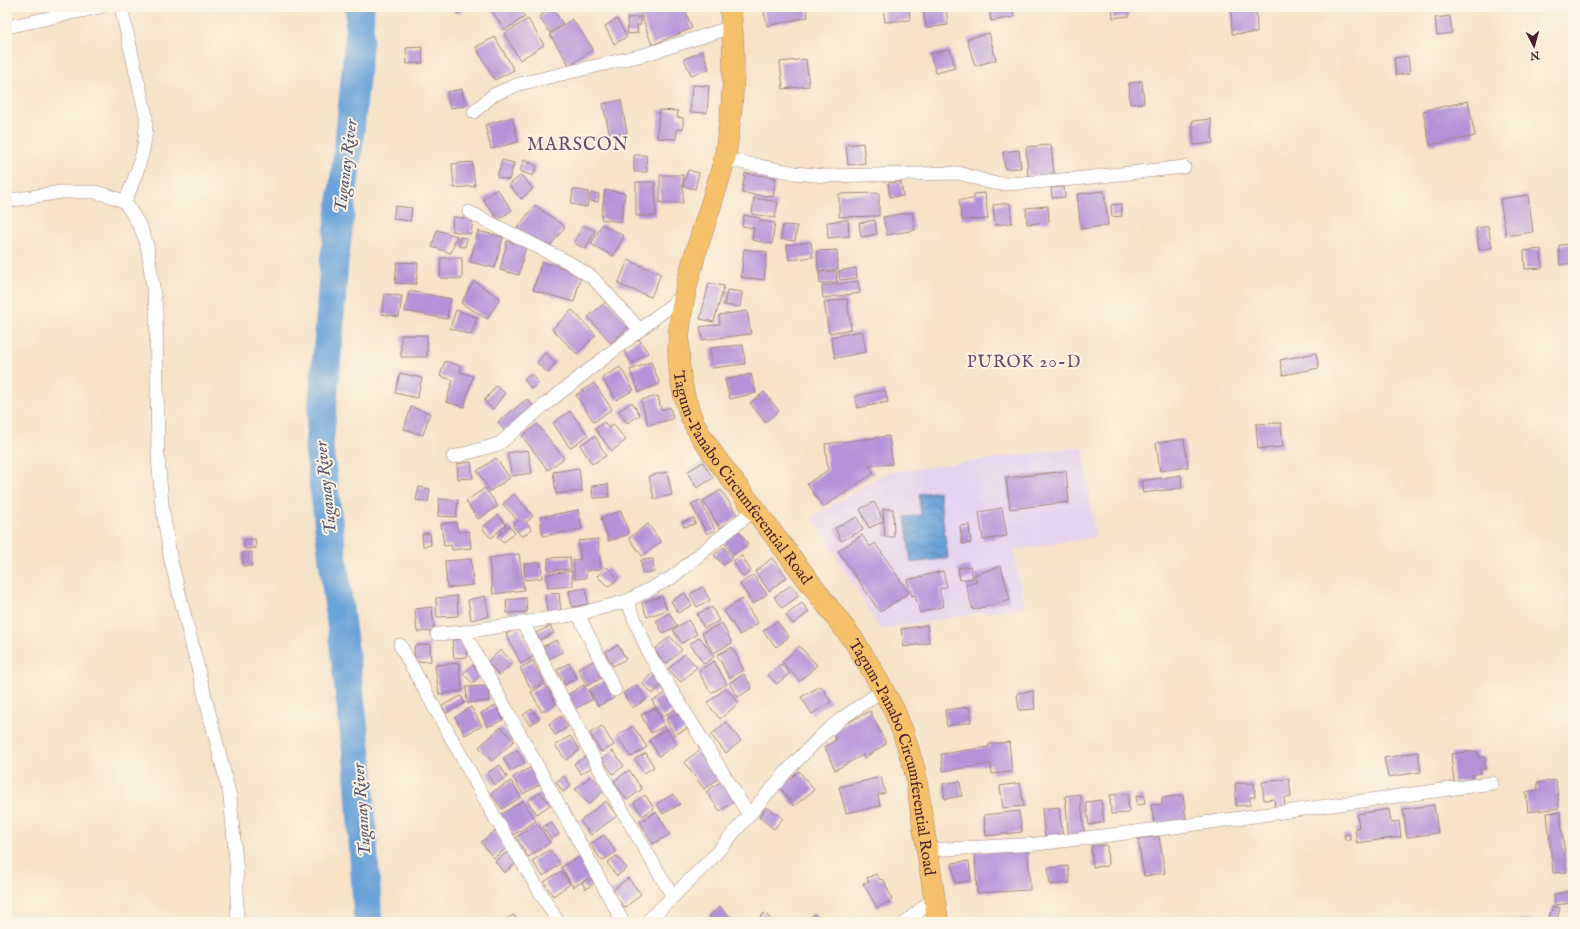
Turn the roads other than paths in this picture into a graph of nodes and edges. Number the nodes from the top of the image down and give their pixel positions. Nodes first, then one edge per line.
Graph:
1 (100, 7) edge
2 (121, 7) edge
3 (731, 17) edge
4 (7, 27) edge
5 (474, 112) dead end
6 (724, 159) junction
7 (1184, 167) dead end
8 (7, 201) edge
9 (124, 202) junction
10 (469, 212) dead end
11 (684, 295) junction
12 (640, 330) junction
13 (453, 457) dead end
14 (755, 509) junction
15 (627, 601) junction
16 (578, 614) junction
17 (523, 623) junction
18 (464, 632) junction
19 (437, 634) dead end
20 (400, 644) dead end
21 (615, 690) dead end
22 (883, 690) junction
23 (1492, 783) dead end
24 (749, 815) junction
25 (927, 850) junction
26 (673, 897) junction
27 (934, 898) junction
28 (237, 922) edge
29 (558, 922) edge
30 (623, 922) edge
31 (647, 922) edge
32 (906, 922) edge
33 (938, 922) edge

1 - 4 street
2 - 9 street
3 - 5 street
3 - 6 main road, Tagum-Panabo Circumferential Road
6 - 7 street
6 - 11 main road, Tagum-Panabo Circumferential Road
8 - 9 street
9 - 28 street
10 - 12 street
11 - 12 street
11 - 14 main road, Tagum-Panabo Circumferential Road
12 - 13 street
14 - 15 street
14 - 22 main road, Tagum-Panabo Circumferential Road
15 - 16 street
15 - 24 street
16 - 17 street
16 - 21 street
17 - 18 street
17 - 26 street
18 - 19 street
18 - 30 street
20 - 29 street
22 - 24 street
22 - 25 main road, Tagum-Panabo Circumferential Road
23 - 25 street
24 - 26 street
25 - 27 main road, Tagum-Panabo Circumferential Road
26 - 31 street
27 - 32 street
27 - 33 main road, Tagum-Panabo Circumferential Road

